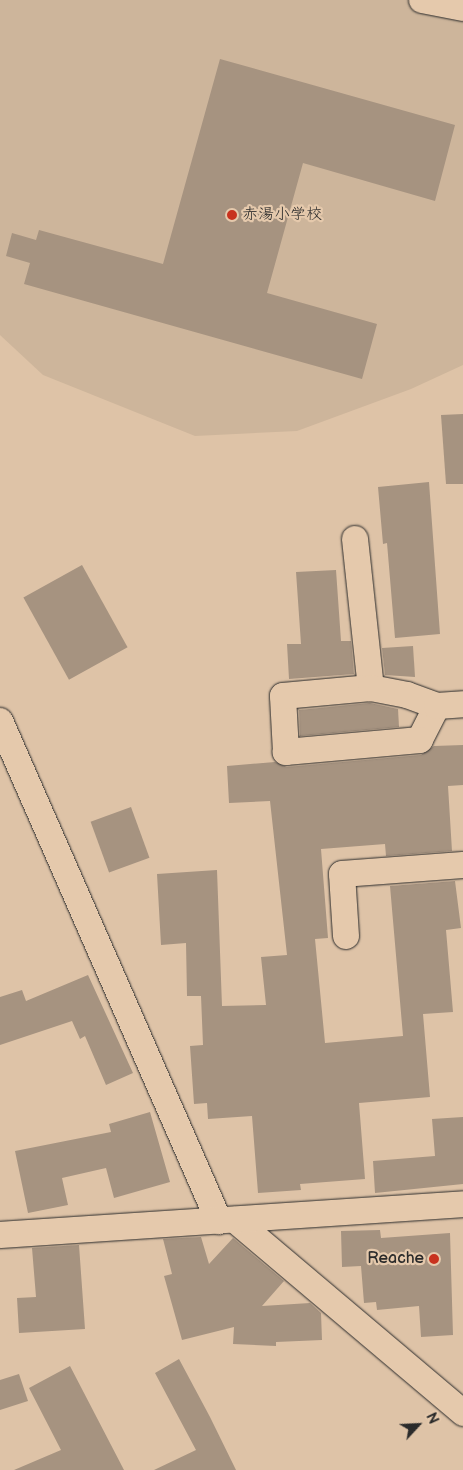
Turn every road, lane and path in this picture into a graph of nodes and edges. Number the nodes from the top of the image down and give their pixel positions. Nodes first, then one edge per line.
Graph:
1 (422, 0) edge
2 (463, 8) edge
3 (355, 539) dead end
4 (371, 688) junction
5 (463, 704) edge
6 (437, 706) junction
7 (0, 722) edge
8 (463, 865) edge
9 (346, 936) dead end
10 (463, 1204) edge
11 (227, 1220) junction
12 (0, 1235) edge
13 (463, 1413) edge

1 - 2 street
3 - 4 street
4 - 6 street
4 - 6 street
5 - 6 street
7 - 11 street
8 - 9 street
10 - 11 street
11 - 12 street
11 - 13 street

